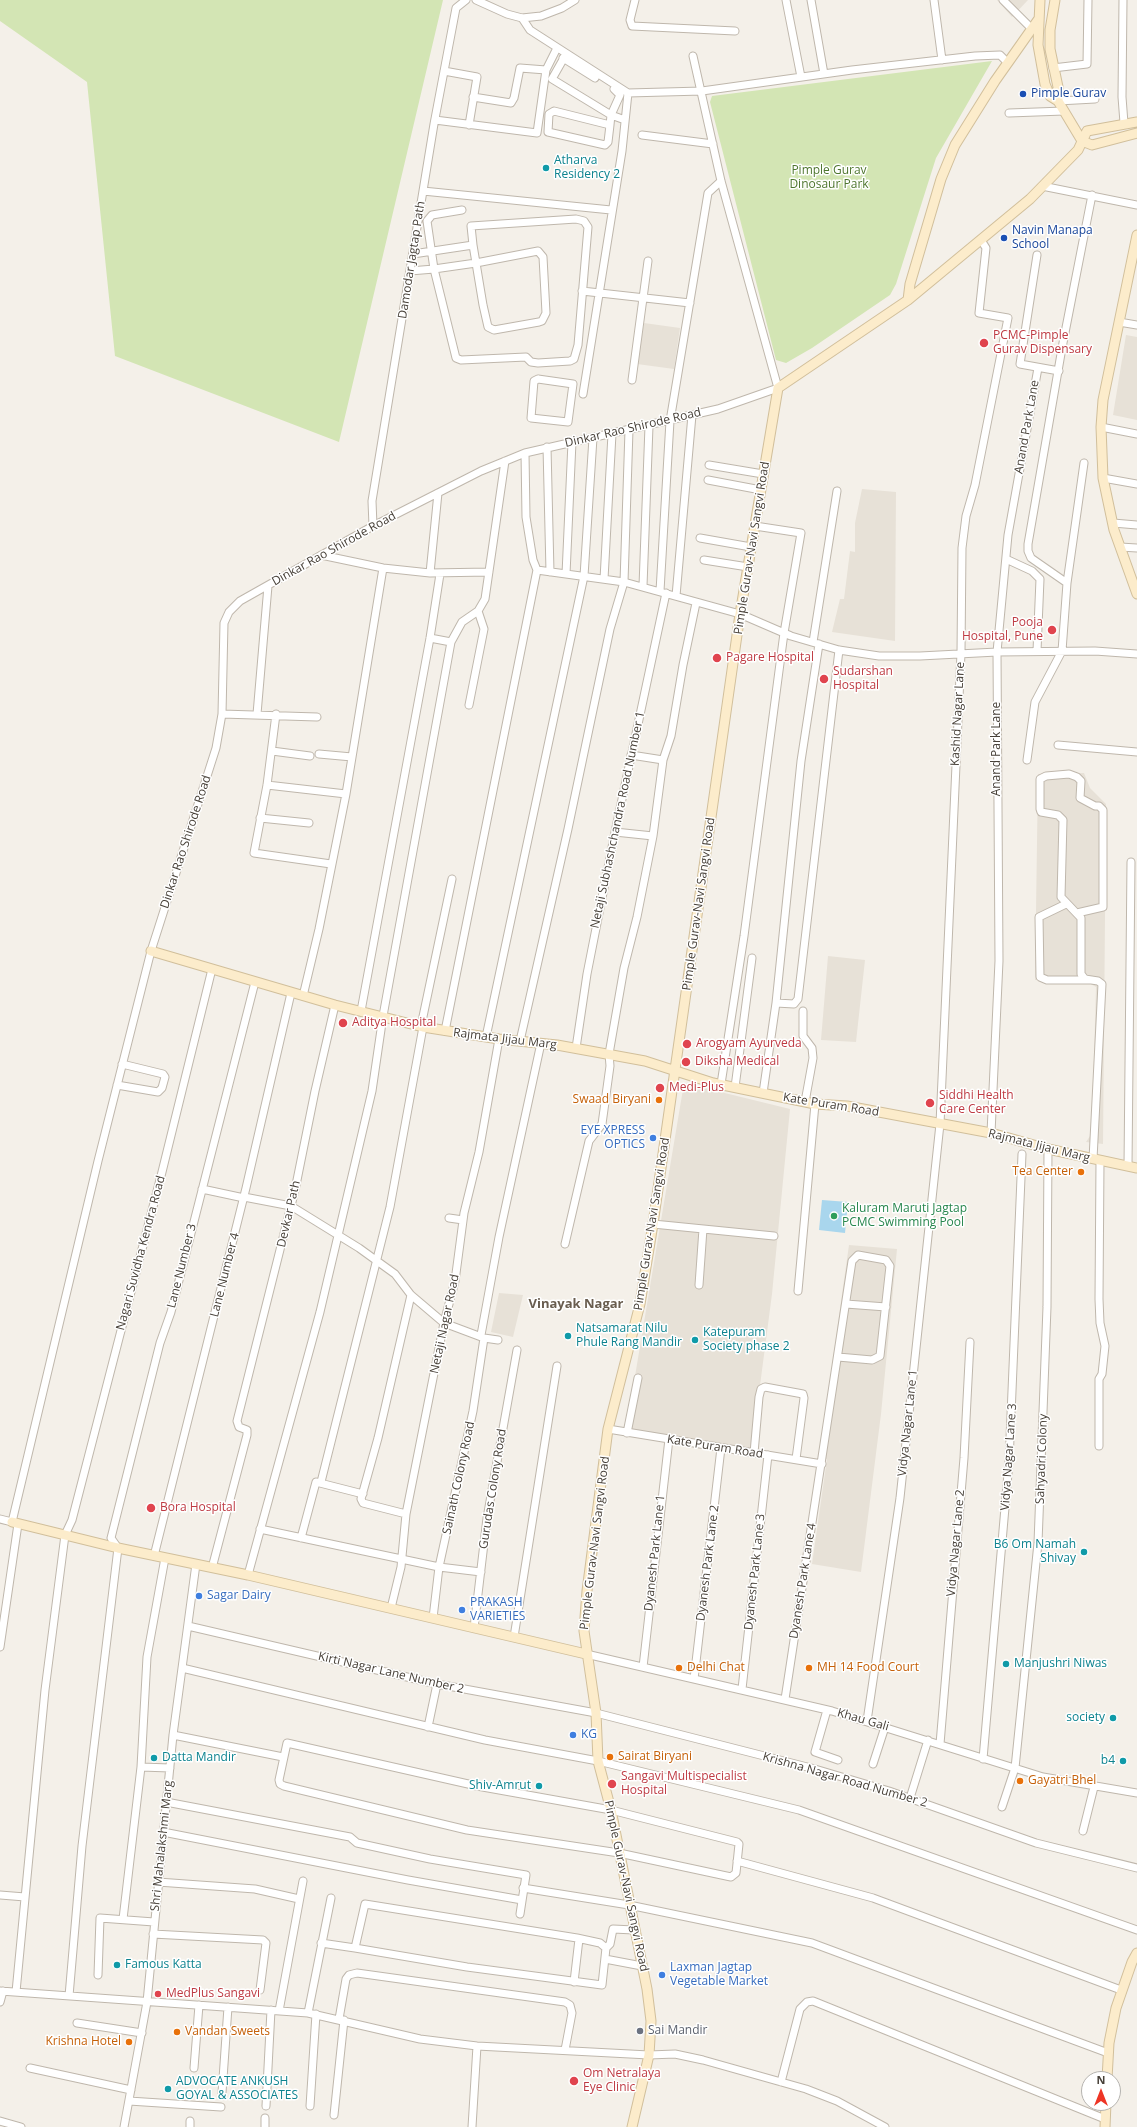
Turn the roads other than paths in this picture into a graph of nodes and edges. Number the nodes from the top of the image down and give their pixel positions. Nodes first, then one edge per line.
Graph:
1 (466, 0) edge
2 (476, 0) edge
3 (575, 0) edge
4 (635, 0) edge
5 (786, 0) edge
6 (811, 0) edge
7 (934, 0) edge
8 (1003, 0) edge
9 (1040, 0) edge
10 (1055, 0) edge
11 (1088, 0) edge
12 (1123, 0) edge
13 (522, 18) junction
14 (1038, 20) junction
15 (1032, 29) junction
16 (735, 31) dead end
17 (557, 48) junction
18 (565, 56) junction
19 (693, 56) dead end
20 (942, 60) junction
21 (1007, 62) junction
22 (1053, 68) junction
23 (546, 70) junction
24 (444, 71) junction
25 (824, 74) junction
26 (800, 77) junction
27 (702, 91) junction
28 (628, 93) junction
29 (473, 97) junction
30 (1095, 99) dead end
31 (1058, 101) junction
32 (1064, 111) junction
33 (1009, 113) dead end
34 (611, 114) junction
35 (435, 120) junction
36 (625, 120) junction
37 (1137, 122) edge
38 (1124, 123) junction
39 (468, 124) junction
40 (610, 124) junction
41 (1137, 133) edge
42 (642, 135) dead end
43 (1082, 141) junction
44 (713, 144) junction
45 (721, 181) junction
46 (1042, 186) junction
47 (423, 191) junction
48 (1092, 195) junction
49 (1137, 205) edge
50 (462, 210) dead end
51 (611, 210) junction
52 (1137, 235) edge
53 (981, 240) junction
54 (473, 245) junction
55 (431, 251) junction
56 (413, 254) junction
57 (1037, 255) dead end
58 (648, 261) dead end
59 (1134, 261) edge
60 (476, 263) junction
61 (434, 269) junction
62 (410, 271) junction
63 (582, 291) junction
64 (600, 293) junction
65 (643, 298) junction
66 (908, 300) junction
67 (690, 303) junction
68 (1119, 322) junction
69 (1137, 325) edge
70 (1038, 368) junction
71 (1059, 371) junction
72 (632, 380) dead end
73 (573, 384) junction
74 (585, 384) junction
75 (778, 388) junction
76 (583, 394) dead end
77 (692, 415) junction
78 (670, 421) junction
79 (649, 426) junction
80 (1101, 427) junction
81 (629, 430) junction
82 (612, 434) junction
83 (1137, 434) edge
84 (593, 438) junction
85 (572, 442) junction
86 (547, 447) junction
87 (525, 453) junction
88 (505, 461) junction
89 (1084, 462) dead end
90 (709, 465) dead end
91 (764, 474) junction
92 (1103, 478) junction
93 (708, 480) dead end
94 (1137, 484) edge
95 (761, 490) junction
96 (836, 491) dead end
97 (438, 493) junction
98 (1112, 523) junction
99 (1137, 525) edge
100 (373, 526) junction
101 (755, 526) junction
102 (700, 538) dead end
103 (751, 547) junction
104 (1120, 547) junction
105 (1137, 548) edge
106 (321, 555) junction
107 (1006, 559) junction
108 (704, 560) dead end
109 (748, 567) junction
110 (383, 568) junction
111 (537, 570) junction
112 (489, 572) junction
113 (550, 572) junction
114 (430, 573) junction
115 (440, 574) junction
116 (566, 574) junction
117 (584, 576) junction
118 (604, 579) junction
119 (624, 582) junction
120 (1067, 584) junction
121 (268, 586) junction
122 (643, 586) junction
123 (1136, 591) edge
124 (663, 592) junction
125 (676, 596) junction
126 (696, 603) junction
127 (478, 611) junction
128 (740, 614) junction
129 (784, 633) junction
130 (430, 638) junction
131 (451, 642) junction
132 (816, 643) junction
133 (839, 650) junction
134 (1062, 651) junction
135 (997, 652) junction
136 (1037, 652) junction
137 (962, 653) junction
138 (1137, 654) edge
139 (469, 705) dead end
140 (222, 714) junction
141 (257, 714) junction
142 (276, 714) junction
143 (318, 716) dead end
144 (1058, 745) dead end
145 (272, 752) junction
146 (1137, 752) edge
147 (319, 754) dead end
148 (631, 755) junction
149 (310, 756) dead end
150 (352, 757) junction
151 (663, 760) junction
152 (1027, 760) dead end
153 (267, 785) junction
154 (346, 794) junction
155 (260, 818) junction
156 (309, 824) dead end
157 (615, 832) junction
158 (653, 836) junction
159 (1131, 862) dead end
160 (331, 864) junction
161 (452, 879) dead end
162 (1066, 904) junction
163 (1078, 913) junction
164 (151, 951) junction
165 (752, 958) dead end
166 (212, 969) junction
167 (1133, 978) edge
168 (1088, 980) junction
169 (255, 982) junction
170 (291, 992) junction
171 (303, 996) junction
172 (776, 1004) junction
173 (335, 1005) junction
174 (361, 1011) junction
175 (803, 1011) dead end
176 (383, 1016) junction
177 (422, 1026) junction
178 (445, 1031) junction
179 (486, 1037) junction
180 (499, 1039) junction
181 (520, 1041) junction
182 (541, 1043) junction
183 (576, 1048) junction
184 (609, 1054) junction
185 (122, 1064) junction
186 (676, 1072) junction
187 (721, 1084) junction
188 (117, 1086) junction
189 (735, 1087) junction
190 (763, 1093) junction
191 (805, 1102) junction
192 (815, 1104) junction
193 (940, 1124) junction
194 (991, 1133) junction
195 (1048, 1149) junction
196 (1022, 1154) dead end
197 (1096, 1160) junction
198 (1132, 1167) edge
199 (202, 1189) junction
200 (244, 1197) junction
201 (291, 1206) junction
202 (450, 1218) dead end
203 (463, 1220) junction
204 (653, 1224) junction
205 (702, 1229) junction
206 (339, 1236) junction
207 (774, 1236) dead end
208 (565, 1244) dead end
209 (377, 1261) junction
210 (698, 1285) dead end
211 (798, 1291) dead end
212 (411, 1295) junction
213 (846, 1304) junction
214 (886, 1307) junction
215 (444, 1323) junction
216 (482, 1336) junction
217 (498, 1340) dead end
218 (970, 1342) dead end
219 (517, 1350) dead end
220 (838, 1357) junction
221 (557, 1366) dead end
222 (638, 1378) dead end
223 (608, 1430) junction
224 (627, 1432) junction
225 (669, 1439) junction
226 (1098, 1446) dead end
227 (721, 1448) junction
228 (754, 1453) junction
229 (768, 1455) junction
230 (796, 1459) junction
231 (822, 1464) junction
232 (321, 1482) junction
233 (363, 1494) junction
234 (406, 1514) junction
235 (0, 1519) edge
236 (15, 1523) junction
237 (260, 1529) junction
238 (65, 1535) junction
239 (301, 1538) junction
240 (118, 1548) junction
241 (154, 1556) junction
242 (165, 1558) junction
243 (402, 1558) junction
244 (196, 1564) junction
245 (438, 1567) junction
246 (212, 1568) junction
247 (481, 1572) junction
248 (248, 1575) junction
249 (391, 1608) junction
250 (433, 1618) junction
251 (188, 1626) junction
252 (474, 1628) junction
253 (514, 1637) junction
254 (0, 1648) edge
255 (586, 1654) junction
256 (182, 1668) junction
257 (643, 1668) junction
258 (694, 1679) junction
259 (437, 1684) junction
260 (742, 1689) junction
261 (785, 1699) junction
262 (827, 1710) junction
263 (596, 1713) junction
264 (867, 1721) junction
265 (428, 1727) junction
266 (885, 1727) junction
267 (173, 1735) junction
268 (928, 1740) junction
269 (940, 1744) junction
270 (284, 1757) junction
271 (982, 1759) junction
272 (838, 1760) dead end
273 (598, 1761) junction
274 (873, 1764) dead end
275 (141, 1767) junction
276 (170, 1768) junction
277 (1015, 1768) junction
278 (1094, 1787) junction
279 (1137, 1793) edge
280 (910, 1798) junction
281 (166, 1802) junction
282 (1002, 1807) dead end
283 (611, 1810) junction
284 (1083, 1831) dead end
285 (163, 1832) junction
286 (619, 1854) junction
287 (737, 1861) junction
288 (1137, 1868) edge
289 (303, 1881) dead end
290 (158, 1882) junction
291 (523, 1888) junction
292 (0, 1895) edge
293 (25, 1897) junction
294 (331, 1898) dead end
295 (299, 1899) junction
296 (522, 1900) junction
297 (629, 1905) junction
298 (520, 1914) dead end
299 (123, 1919) junction
300 (154, 1922) junction
301 (634, 1930) junction
302 (1137, 1930) edge
303 (153, 1934) junction
304 (579, 1938) junction
305 (321, 1943) junction
306 (354, 1948) junction
307 (606, 1948) junction
308 (1137, 1953) edge
309 (605, 1960) junction
310 (642, 1966) junction
311 (98, 1975) dead end
312 (574, 1982) junction
313 (260, 1990) dead end
314 (1121, 1990) junction
315 (1, 1991) edge
316 (16, 1992) junction
317 (69, 1996) junction
318 (0, 2002) edge
319 (147, 2002) junction
320 (199, 2005) junction
321 (228, 2007) junction
322 (271, 2010) junction
323 (279, 2011) junction
324 (308, 2013) junction
325 (316, 2014) junction
326 (341, 2019) junction
327 (77, 2023) dead end
328 (142, 2033) junction
329 (477, 2046) junction
330 (565, 2050) junction
331 (1108, 2053) junction
332 (649, 2055) junction
333 (30, 2068) dead end
334 (194, 2068) dead end
335 (1107, 2071) edge
336 (781, 2082) junction
337 (131, 2090) junction
338 (222, 2093) dead end
339 (129, 2101) junction
340 (266, 2106) dead end
341 (310, 2106) dead end
342 (221, 2107) dead end
343 (1106, 2111) edge
344 (334, 2115) dead end
345 (265, 2118) dead end
346 (0, 2121) edge
347 (1105, 2123) edge
348 (21, 2127) edge
349 (124, 2127) edge
350 (265, 2127) edge
351 (472, 2127) edge
352 (632, 2127) edge
353 (885, 2127) edge

1 - 24 street, Damodar Jagtap Path
2 - 13 street
3 - 13 street
4 - 16 street
5 - 26 street
6 - 25 street
7 - 20 street
8 - 15 street
9 - 14 street
10 - 22 street
11 - 22 street
12 - 38 street
13 - 17 street
14 - 15 street
14 - 31 street
15 - 21 street
17 - 18 street
17 - 23 street
18 - 28 street
18 - 34 street
18 - 34 street
19 - 27 street
20 - 21 street
20 - 25 street
21 - 66 street
22 - 31 street
23 - 29 street
23 - 39 street
24 - 29 street
24 - 35 street, Damodar Jagtap Path
25 - 26 street
26 - 27 street
27 - 28 street
27 - 44 street
28 - 36 street
29 - 39 street
30 - 31 street
31 - 32 street
32 - 33 street
32 - 43 street
34 - 36 street
34 - 40 street
35 - 39 street
35 - 47 street, Damodar Jagtap Path
36 - 51 street
37 - 38 street
38 - 43 street
40 - 40 street
41 - 43 street
42 - 44 street
43 - 46 street
44 - 45 street
45 - 67 street, Netaji Subhashchandra Road Number 1
45 - 75 street
46 - 48 street
46 - 53 street
47 - 51 street
47 - 56 street, Damodar Jagtap Path
48 - 49 street
48 - 71 street
50 - 55 street
51 - 64 street
52 - 59 street
53 - 66 street
53 - 137 street, Kashid Nagar Lane
54 - 55 street
54 - 60 street
54 - 63 street
55 - 56 street
55 - 61 street
56 - 62 street, Damodar Jagtap Path
57 - 70 street
58 - 65 street
59 - 68 street
60 - 60 street
60 - 61 street
61 - 62 street
61 - 63 street
62 - 100 street, Damodar Jagtap Path
63 - 64 street
64 - 65 street
64 - 74 street
65 - 67 street
65 - 72 street
66 - 75 street
67 - 78 street, Netaji Subhashchandra Road Number 1
68 - 69 street
68 - 80 street
70 - 71 street
70 - 107 street, Anand Park Lane
71 - 120 street
73 - 73 street
73 - 74 street
74 - 76 street
75 - 77 street, Dinkar Rao Shirode Road
75 - 91 street, Pimple Gurav-Navi Sangvi Road
77 - 78 street, Dinkar Rao Shirode Road
77 - 125 street
78 - 79 street, Dinkar Rao Shirode Road
78 - 124 street, Netaji Subhashchandra Road Number 1
79 - 81 street, Dinkar Rao Shirode Road
79 - 122 street
80 - 83 street
80 - 92 street
81 - 82 street, Dinkar Rao Shirode Road
81 - 119 street
82 - 84 street, Dinkar Rao Shirode Road
82 - 118 street
84 - 85 street, Dinkar Rao Shirode Road
84 - 117 street
85 - 86 street, Dinkar Rao Shirode Road
85 - 116 street
86 - 87 street, Dinkar Rao Shirode Road
86 - 113 street
87 - 88 street, Dinkar Rao Shirode Road
87 - 111 street
88 - 97 street, Dinkar Rao Shirode Road
88 - 112 street
89 - 120 street
90 - 91 street
91 - 95 street, Pimple Gurav-Navi Sangvi Road
92 - 94 street
92 - 98 street
93 - 95 street
95 - 101 street, Pimple Gurav-Navi Sangvi Road
96 - 132 street
97 - 100 street, Dinkar Rao Shirode Road
97 - 114 street
98 - 99 street
98 - 104 street
100 - 106 street, Dinkar Rao Shirode Road
101 - 103 street, Pimple Gurav-Navi Sangvi Road
101 - 129 street
102 - 103 street
103 - 109 street, Pimple Gurav-Navi Sangvi Road
104 - 105 street
104 - 123 street
106 - 110 street
106 - 121 street, Dinkar Rao Shirode Road
107 - 135 street, Anand Park Lane
107 - 136 street
108 - 109 street
109 - 128 street, Pimple Gurav-Navi Sangvi Road
110 - 114 street
110 - 150 street
111 - 113 street
111 - 178 street
112 - 115 street
112 - 127 street
113 - 116 street
114 - 115 street
115 - 130 street
116 - 117 street
117 - 118 street
117 - 179 street
118 - 119 street
119 - 122 street
119 - 181 street
120 - 134 street
121 - 140 street, Dinkar Rao Shirode Road
121 - 141 street
122 - 124 street
124 - 125 street
124 - 148 street, Netaji Subhashchandra Road Number 1
125 - 126 street
126 - 128 street
126 - 151 street
127 - 131 street
127 - 139 street
128 - 129 street
128 - 186 street, Pimple Gurav-Navi Sangvi Road
129 - 132 street
129 - 187 street
130 - 131 street
130 - 174 street
131 - 176 street
132 - 133 street
132 - 172 street
133 - 137 street
133 - 172 street
134 - 136 street
134 - 138 street
134 - 152 street
135 - 136 street
135 - 137 street
135 - 194 street, Anand Park Lane
137 - 193 street, Kashid Nagar Lane
140 - 141 street
140 - 164 street, Dinkar Rao Shirode Road
141 - 142 street
142 - 143 street
142 - 145 street
144 - 146 street
145 - 149 street
145 - 153 street
147 - 150 street
148 - 151 street
148 - 157 street, Netaji Subhashchandra Road Number 1
150 - 154 street
151 - 158 street
153 - 154 street
153 - 155 street
154 - 160 street
155 - 156 street
155 - 160 street
157 - 158 street
157 - 183 street, Netaji Subhashchandra Road Number 1
158 - 184 street
159 - 167 street
160 - 171 street
161 - 177 street
162 - 163 street
162 - 163 street
162 - 168 street
163 - 168 street
164 - 166 street, Rajmata Jijau Marg
164 - 185 street, Dinkar Rao Shirode Road
165 - 189 street
166 - 169 street, Rajmata Jijau Marg
166 - 238 street, Nagari Suvidha Kendra Road
167 - 198 street
168 - 197 street
169 - 170 street, Rajmata Jijau Marg
169 - 199 street, Lane Number 3
170 - 171 street, Rajmata Jijau Marg
170 - 200 street, Lane Number 4
171 - 173 street, Rajmata Jijau Marg
172 - 190 street
173 - 174 street, Rajmata Jijau Marg
173 - 201 street, Devkar Path
174 - 176 street, Rajmata Jijau Marg
175 - 191 street
176 - 177 street, Rajmata Jijau Marg
176 - 206 street
177 - 178 street, Rajmata Jijau Marg
177 - 209 street
178 - 179 street, Rajmata Jijau Marg
179 - 180 street, Rajmata Jijau Marg
180 - 181 street, Rajmata Jijau Marg
180 - 203 street, Netaji Nagar Road
181 - 182 street, Rajmata Jijau Marg
182 - 183 street, Rajmata Jijau Marg
182 - 216 street, Sainath Colony Road
183 - 184 street, Rajmata Jijau Marg
184 - 186 street, Rajmata Jijau Marg
184 - 208 street
185 - 188 street, Dinkar Rao Shirode Road
185 - 188 street
186 - 187 street, Kate Puram Road
186 - 204 street, Pimple Gurav-Navi Sangvi Road
187 - 189 street, Kate Puram Road
188 - 236 street, Dinkar Rao Shirode Road
189 - 190 street, Kate Puram Road
190 - 191 street, Kate Puram Road
191 - 192 street, Kate Puram Road
192 - 193 street, Kate Puram Road
192 - 211 street
193 - 194 street, Rajmata Jijau Marg
193 - 264 street, Vidya Nagar Lane 1
194 - 195 street, Rajmata Jijau Marg
195 - 197 street, Rajmata Jijau Marg
195 - 277 street, Sahyadri Colony
196 - 271 street, Vidya Nagar Lane 3
197 - 198 street, Rajmata Jijau Marg
197 - 226 street
199 - 200 street
199 - 240 street, Lane Number 3
200 - 201 street
200 - 241 street, Lane Number 4
201 - 206 street
201 - 246 street, Devkar Path
202 - 203 street
203 - 215 street, Netaji Nagar Road
204 - 205 street
204 - 223 street, Pimple Gurav-Navi Sangvi Road
205 - 207 street
205 - 210 street
206 - 209 street
206 - 237 street
209 - 212 street
209 - 232 street
212 - 215 street
212 - 233 street
213 - 214 street
213 - 214 street, Dyanesh Park Lane 4
213 - 220 street, Dyanesh Park Lane 4
214 - 220 street
215 - 216 street
215 - 234 street, Netaji Nagar Road
216 - 217 street
216 - 245 street, Sainath Colony Road
218 - 269 street, Vidya Nagar Lane 2
219 - 247 street, Gurudas Colony Road
220 - 231 street, Dyanesh Park Lane 4
221 - 253 street
222 - 224 street
223 - 224 street, Kate Puram Road
223 - 255 street, Pimple Gurav-Navi Sangvi Road
224 - 225 street, Kate Puram Road
225 - 227 street, Kate Puram Road
225 - 257 street, Dyanesh Park Lane 1
227 - 228 street, Kate Puram Road
227 - 258 street, Dyanesh Park Lane 2
228 - 229 street, Kate Puram Road
228 - 230 street
229 - 230 street, Kate Puram Road
229 - 260 street, Dyanesh Park Lane 3
230 - 231 street, Kate Puram Road
231 - 261 street, Dyanesh Park Lane 4
232 - 233 street
232 - 239 street
233 - 234 street
234 - 243 street, Netaji Nagar Road
235 - 236 street
236 - 238 street
236 - 254 street, Dinkar Rao Shirode Road
237 - 239 street
237 - 248 street
238 - 240 street
238 - 293 street, Nagari Suvidha Kendra Road
239 - 243 street
240 - 241 street
240 - 317 street
241 - 242 street
242 - 244 street
242 - 275 street
243 - 245 street
243 - 249 street, Netaji Nagar Road
244 - 246 street
244 - 251 street, Shri Mahalakshmi Marg
245 - 247 street
245 - 250 street, Sainath Colony Road
246 - 248 street
247 - 252 street, Gurudas Colony Road
248 - 249 street
249 - 250 street
250 - 252 street
251 - 256 street, Shri Mahalakshmi Marg
251 - 259 street, Kirti Nagar Lane Number 2
252 - 253 street
253 - 255 street
255 - 257 street, Khau Gali
255 - 263 street, Pimple Gurav-Navi Sangvi Road
256 - 265 street
256 - 267 street, Shri Mahalakshmi Marg
257 - 258 street, Khau Gali
258 - 260 street, Khau Gali
259 - 263 street, Kirti Nagar Lane Number 2
259 - 265 street
260 - 261 street, Khau Gali
261 - 262 street, Khau Gali
262 - 264 street, Khau Gali
262 - 272 street
263 - 273 street, Pimple Gurav-Navi Sangvi Road
263 - 280 street, Krishna Nagar Road Number 2
264 - 266 street, Khau Gali
265 - 273 street
266 - 268 street, Khau Gali
266 - 274 street
267 - 270 street
267 - 276 street, Shri Mahalakshmi Marg
268 - 269 street, Khau Gali
268 - 280 street
269 - 271 street, Khau Gali
270 - 283 street
270 - 286 street
271 - 277 street, Khau Gali
273 - 283 street, Pimple Gurav-Navi Sangvi Road
273 - 302 street
275 - 276 street
275 - 299 street
276 - 281 street, Shri Mahalakshmi Marg
277 - 278 street, Khau Gali
277 - 282 street, Sahyadri Colony
278 - 279 street, Khau Gali
278 - 284 street
280 - 288 street, Krishna Nagar Road Number 2
281 - 285 street, Shri Mahalakshmi Marg
281 - 291 street
283 - 286 street, Pimple Gurav-Navi Sangvi Road
283 - 287 street
285 - 290 street, Shri Mahalakshmi Marg
285 - 296 street
286 - 287 street
286 - 297 street, Pimple Gurav-Navi Sangvi Road
287 - 314 street
289 - 295 street
290 - 295 street
290 - 300 street, Shri Mahalakshmi Marg
291 - 296 street
291 - 297 street
292 - 293 street
293 - 316 street, Nagari Suvidha Kendra Road
294 - 305 street
295 - 323 street
296 - 298 street
297 - 301 street, Pimple Gurav-Navi Sangvi Road
297 - 331 street
299 - 300 street
299 - 311 street
300 - 303 street, Shri Mahalakshmi Marg
301 - 307 street
301 - 310 street, Pimple Gurav-Navi Sangvi Road
303 - 313 street
303 - 319 street, Shri Mahalakshmi Marg
304 - 306 street
304 - 307 street
304 - 312 street
305 - 306 street
305 - 324 street
306 - 312 street
307 - 309 street
308 - 314 street
309 - 310 street
309 - 312 street
310 - 332 street, Pimple Gurav-Navi Sangvi Road
314 - 331 street
315 - 316 street
315 - 318 street
316 - 317 street
317 - 319 street
319 - 320 street
319 - 328 street, Shri Mahalakshmi Marg
320 - 321 street
320 - 334 street
321 - 322 street
321 - 338 street
322 - 323 street
322 - 340 street
323 - 324 street
324 - 325 street
325 - 326 street
325 - 341 street
326 - 329 street
326 - 330 street
326 - 344 street
327 - 328 street
328 - 337 street, Shri Mahalakshmi Marg
329 - 330 street
329 - 351 street
330 - 332 street
331 - 335 street
332 - 336 street
332 - 352 street, Pimple Gurav-Navi Sangvi Road
333 - 337 street
336 - 347 street
336 - 353 street
337 - 339 street, Shri Mahalakshmi Marg
339 - 342 street
339 - 349 street, Shri Mahalakshmi Marg
343 - 347 street
345 - 350 street
346 - 348 street

